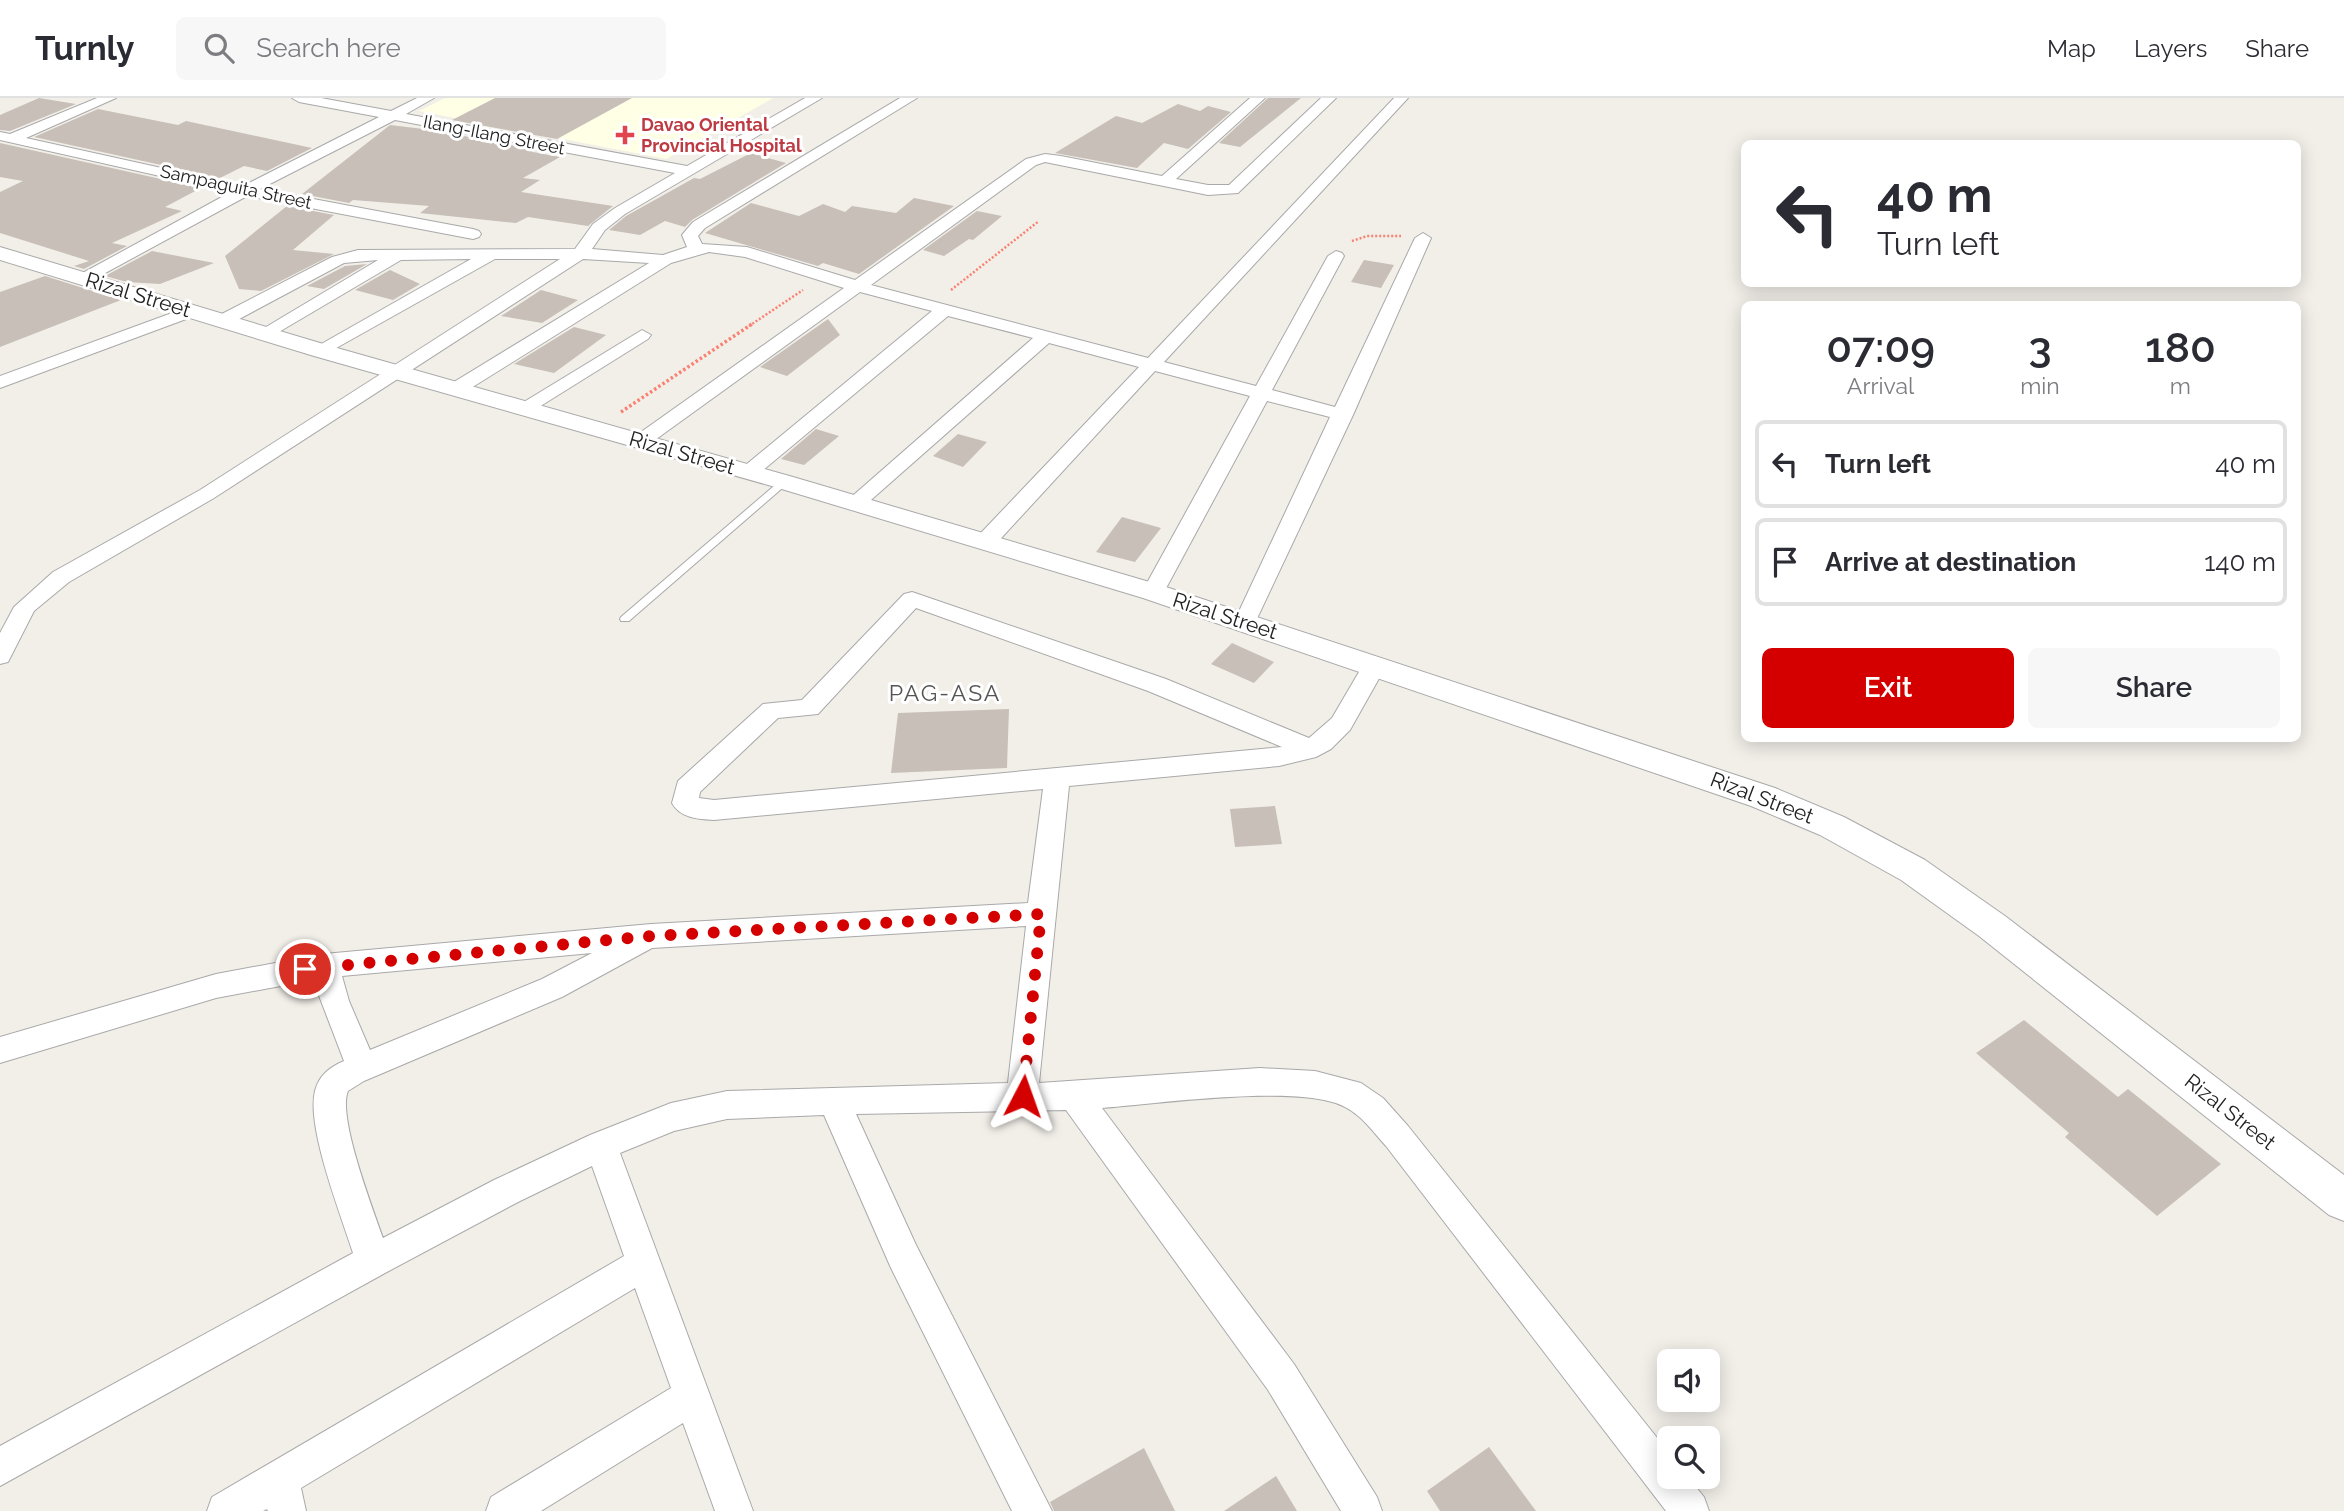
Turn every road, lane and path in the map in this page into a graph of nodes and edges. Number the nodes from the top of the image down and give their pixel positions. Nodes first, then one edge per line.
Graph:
1 (109, 98) edge
2 (299, 98) edge
3 (427, 98) edge
4 (815, 98) edge
5 (910, 98) edge
6 (1258, 98) edge
7 (1329, 98) edge
8 (1401, 98) edge
9 (391, 116) junction
10 (4, 139) edge
11 (690, 171) junction
12 (1165, 181) junction
13 (246, 191) junction
14 (1039, 221) dead end
15 (473, 234) dead end
16 (1423, 238) joint
17 (696, 249) junction
18 (0, 253) edge
19 (401, 253) junction
20 (495, 253) junction
21 (581, 253) junction
22 (1336, 256) joint
23 (665, 260) junction
24 (824, 276) junction
25 (85, 279) junction
26 (860, 287) junction
27 (938, 307) junction
28 (191, 311) junction
29 (222, 321) junction
30 (267, 334) junction
31 (642, 335) dead end
32 (1046, 336) junction
33 (322, 351) junction
34 (1149, 364) junction
35 (394, 372) junction
36 (0, 382) edge
37 (456, 389) junction
38 (1262, 394) junction
39 (524, 408) junction
40 (1343, 415) junction
41 (596, 429) junction
42 (641, 441) junction
43 (749, 472) junction
44 (785, 482) junction
45 (856, 503) junction
46 (985, 542) junction
47 (1153, 592) junction
48 (625, 619) dead end
49 (1245, 622) junction
50 (0, 656) edge
51 (1374, 666) junction
52 (1311, 749) junction
53 (1057, 776) junction
54 (1041, 914) junction
55 (651, 936) junction
56 (324, 966) junction
57 (0, 1050) edge
58 (362, 1067) junction
59 (1023, 1096) junction
60 (1074, 1096) junction
61 (834, 1100) junction
62 (601, 1146) junction
63 (2344, 1201) edge
64 (373, 1261) junction
65 (643, 1264) junction
66 (691, 1397) junction
67 (0, 1467) edge
68 (284, 1495) edge
69 (226, 1511) edge
70 (505, 1511) edge
71 (734, 1511) edge
72 (1033, 1511) edge
73 (1363, 1511) edge
74 (1690, 1511) edge

1 - 10 street
2 - 9 street, Ilang-Ilang Street
3 - 9 street
4 - 11 street
5 - 17 street
6 - 12 street
7 - 12 street
8 - 34 street
9 - 11 street, Ilang-Ilang Street
9 - 13 street
10 - 13 street, Sampaguita Street
11 - 21 street
12 - 26 street
13 - 15 street, Sampaguita Street
13 - 25 street
14 - 27 path
16 - 22 path
16 - 40 street
17 - 23 street
17 - 24 street
18 - 25 street, Rizal Street
19 - 20 street
19 - 29 street
19 - 30 street
20 - 21 street
20 - 33 street
21 - 23 street
21 - 35 street
22 - 38 street
23 - 37 street
24 - 26 street
24 - 41 path
25 - 28 street, Rizal Street
26 - 27 street
26 - 42 street
27 - 32 street
27 - 43 street
28 - 29 street, Rizal Street
28 - 36 street
29 - 30 street, Rizal Street
30 - 33 street, Rizal Street
31 - 39 street
32 - 34 street
32 - 45 street
33 - 35 street, Rizal Street
34 - 38 street
34 - 46 street
35 - 37 street, Rizal Street
35 - 50 street
37 - 39 street, Rizal Street
38 - 40 street
38 - 47 street
39 - 41 street, Rizal Street
40 - 49 street
41 - 42 street, Rizal Street
42 - 43 street, Rizal Street
43 - 44 street, Rizal Street
44 - 45 street, Rizal Street
44 - 48 lane
45 - 46 street, Rizal Street
46 - 47 street, Rizal Street
47 - 49 street, Rizal Street
49 - 51 street, Rizal Street
51 - 52 street
51 - 63 street, Rizal Street
52 - 53 street
52 - 53 street
53 - 54 street
54 - 55 street
54 - 59 street
55 - 56 street
55 - 58 street
56 - 57 street
56 - 58 street
58 - 64 street
59 - 60 street
59 - 61 street
60 - 73 street
60 - 74 street
61 - 62 street
61 - 72 street
62 - 64 street
62 - 65 street
64 - 67 street
65 - 66 street
65 - 68 street
66 - 70 street
66 - 71 street
68 - 69 street

